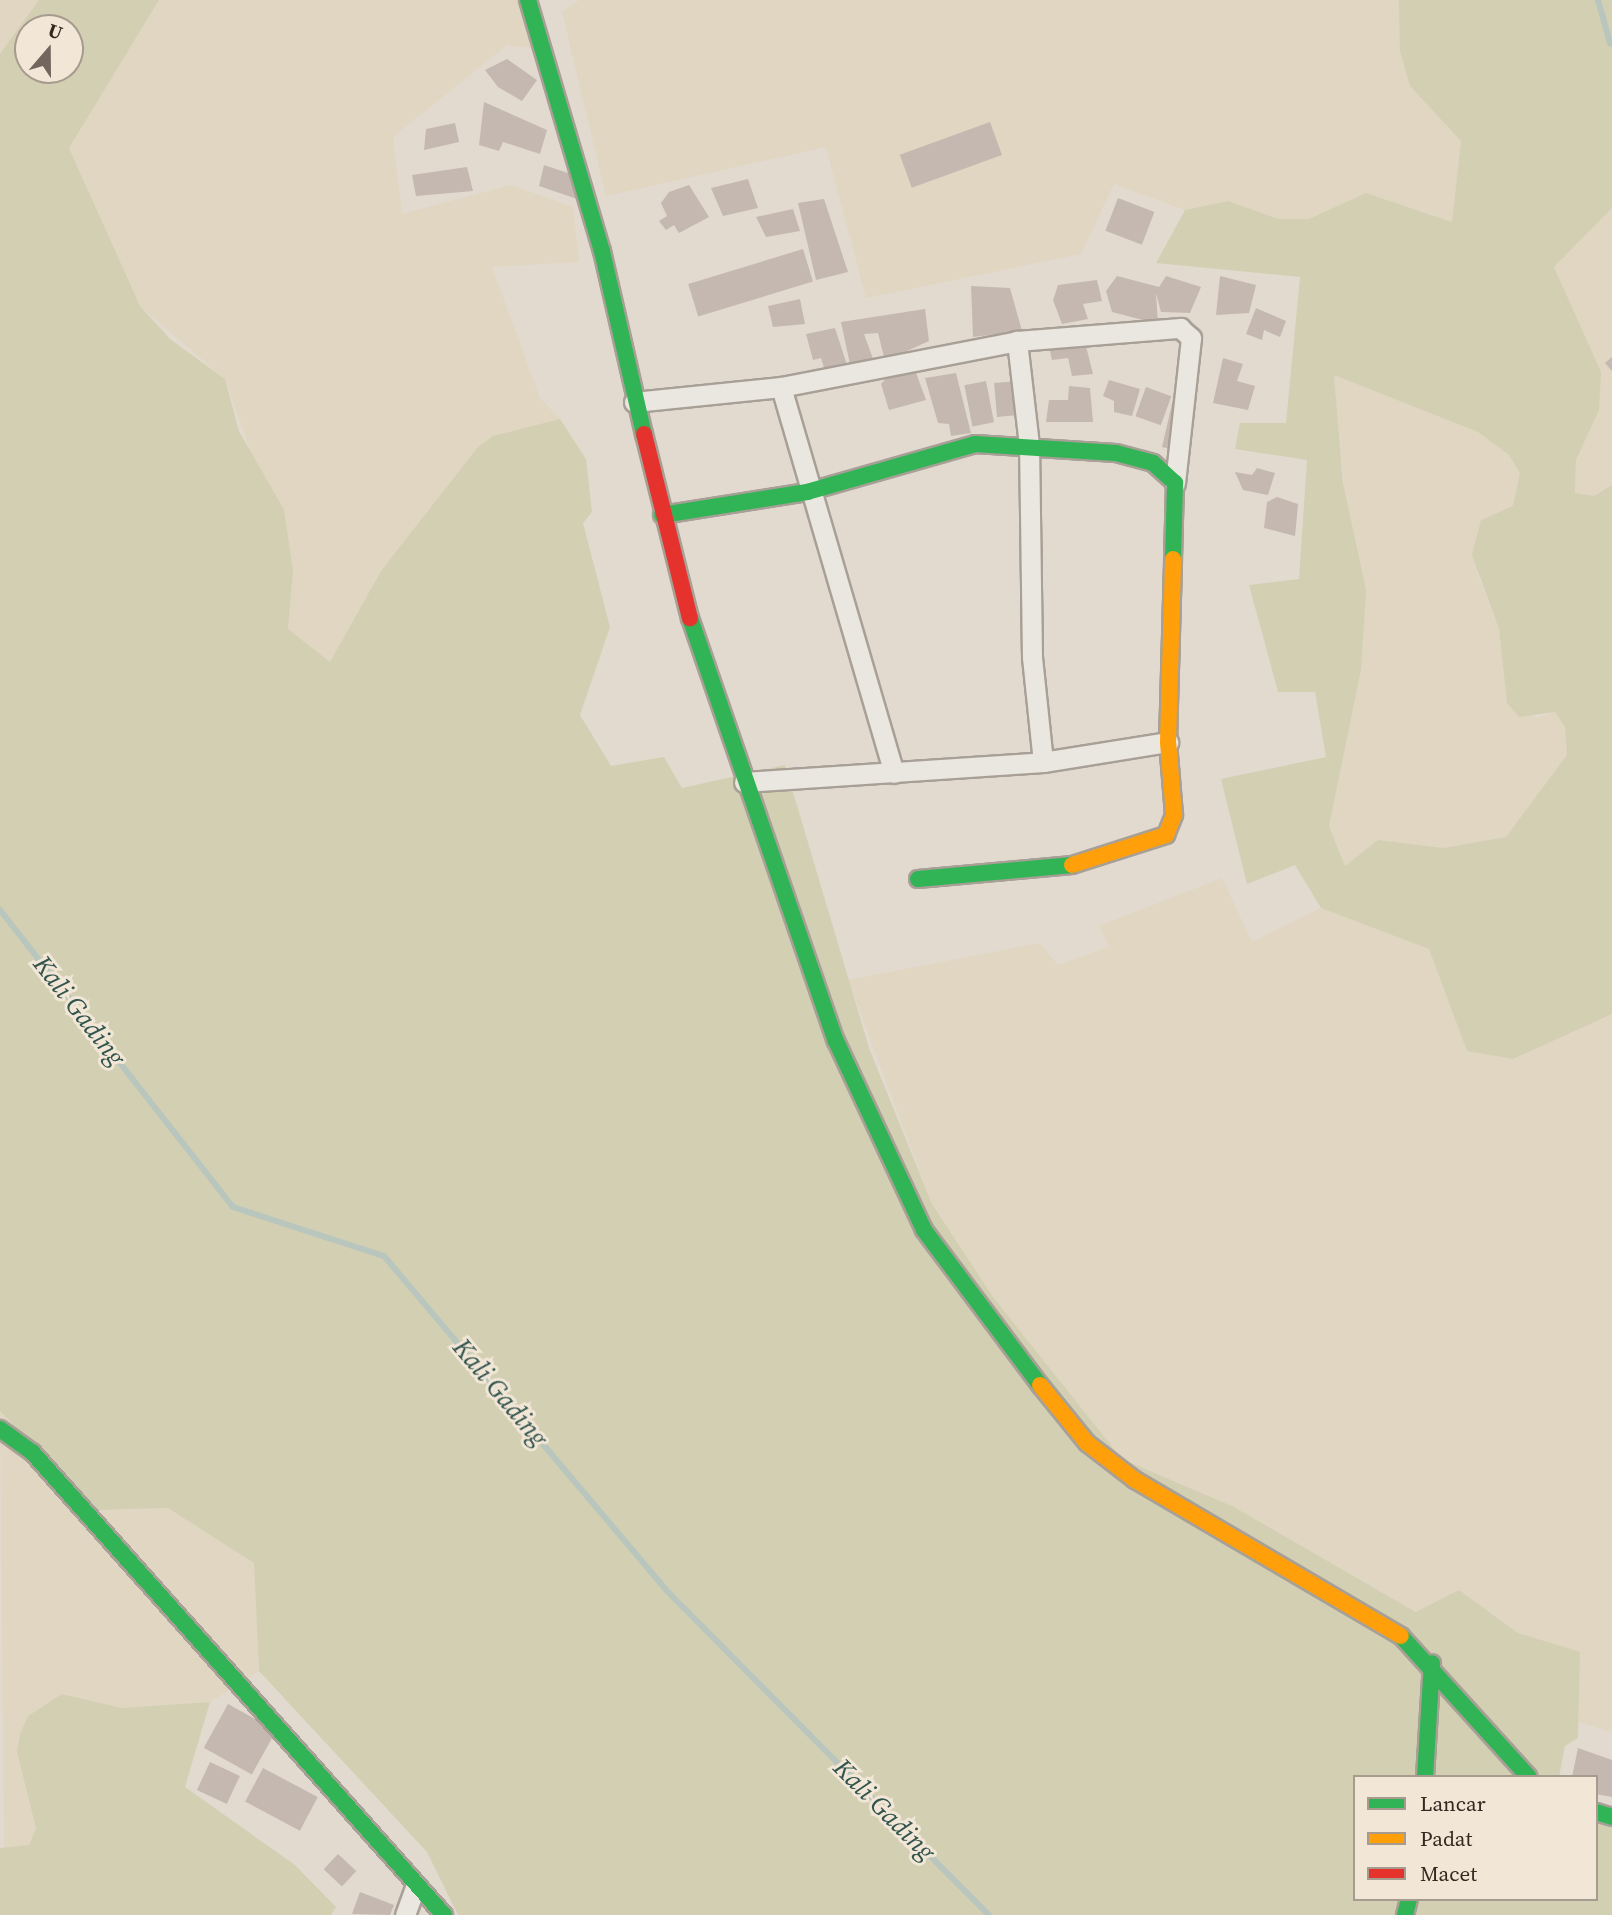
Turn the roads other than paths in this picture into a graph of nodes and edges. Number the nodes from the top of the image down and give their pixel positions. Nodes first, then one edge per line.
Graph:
1 (528, 0) edge
2 (1017, 341) junction
3 (781, 387) junction
4 (634, 402) junction
5 (1029, 445) junction
6 (1175, 483) junction
7 (807, 492) junction
8 (662, 515) junction
9 (1168, 742) junction
10 (1043, 762) junction
11 (894, 773) junction
12 (744, 782) junction
13 (918, 879) dead end
14 (0, 1429) edge
15 (1432, 1663) junction
16 (1425, 1775) edge
17 (1527, 1775) edge
18 (415, 1888) junction
19 (405, 1915) edge
20 (444, 1915) edge

1 - 4 street
2 - 3 street
2 - 5 street
2 - 6 street
3 - 4 street
3 - 7 street
4 - 8 street
5 - 6 street
5 - 7 street
5 - 10 street
6 - 9 street
7 - 8 street
7 - 11 street
8 - 12 street
9 - 10 street
9 - 13 street
10 - 11 street
11 - 12 street
12 - 15 street
14 - 18 street
15 - 16 street
15 - 17 street
18 - 19 street
18 - 20 street

